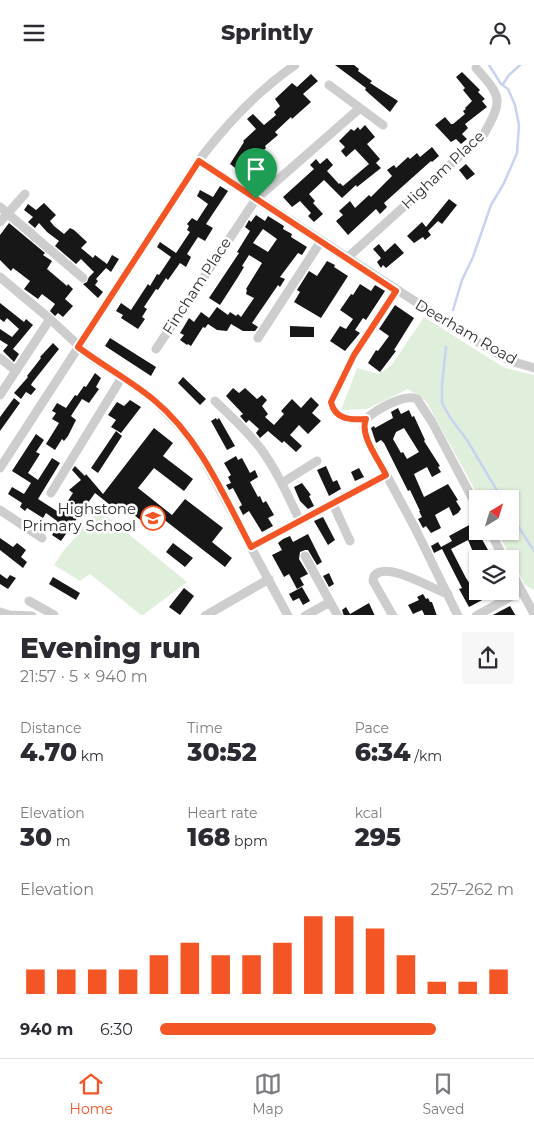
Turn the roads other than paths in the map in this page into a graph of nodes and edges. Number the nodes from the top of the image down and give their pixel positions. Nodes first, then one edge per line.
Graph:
1 (295, 65) edge
2 (476, 68) dead end
3 (329, 85) dead end
4 (360, 108) junction
5 (383, 125) dead end
6 (199, 161) junction
7 (25, 194) dead end
8 (256, 199) junction
9 (4, 210) edge
10 (0, 222) edge
11 (321, 241) junction
12 (347, 258) junction
13 (0, 277) edge
14 (83, 278) dead end
15 (396, 291) junction
16 (50, 319) junction
17 (258, 338) dead end
18 (78, 347) junction
19 (156, 349) dead end
20 (0, 357) edge
21 (534, 368) edge
22 (16, 371) junction
23 (122, 377) junction
24 (0, 395) edge
25 (215, 401) dead end
26 (366, 419) junction
27 (317, 461) dead end
28 (0, 468) edge
29 (386, 475) junction
30 (282, 483) junction
31 (469, 492) edge
32 (51, 493) dead end
33 (333, 504) junction
34 (0, 510) edge
35 (300, 521) junction
36 (42, 538) dead end
37 (350, 541) dead end
38 (251, 547) junction
39 (305, 556) dead end
40 (269, 579) junction
41 (519, 587) edge
42 (521, 591) junction
43 (448, 594) junction
44 (29, 601) dead end
45 (330, 602) junction
46 (0, 612) edge
47 (38, 612) edge
48 (534, 614) edge
49 (32, 615) edge
50 (54, 615) edge
51 (205, 615) edge
52 (288, 615) edge
53 (305, 615) edge
54 (338, 615) edge
55 (393, 615) edge
56 (458, 615) edge
57 (476, 615) edge

1 - 6 street
2 - 12 street, Higham Place
3 - 4 street
4 - 5 street
4 - 8 street, Fincham Place
6 - 8 street, Deerham Road
6 - 18 street
7 - 9 street
8 - 11 street, Deerham Road
8 - 19 street, Fincham Place
9 - 10 street
9 - 14 street
11 - 12 street, Deerham Road
11 - 17 street
12 - 15 street, Deerham Road
13 - 16 street
15 - 21 street, Deerham Road
15 - 26 street
16 - 18 street
16 - 22 street
18 - 23 street
18 - 28 street
20 - 22 street
22 - 24 street
23 - 32 street
23 - 38 street
25 - 30 street
26 - 29 street
26 - 31 street
27 - 30 street
29 - 33 street
29 - 43 street
30 - 35 street
33 - 35 street
33 - 37 street
34 - 36 street
35 - 38 street
38 - 40 street
39 - 45 street
40 - 51 street
40 - 52 street
41 - 42 street
42 - 48 street
42 - 57 street
43 - 55 street
43 - 56 street
44 - 47 street
45 - 53 street
45 - 54 street
46 - 49 street
47 - 50 street

